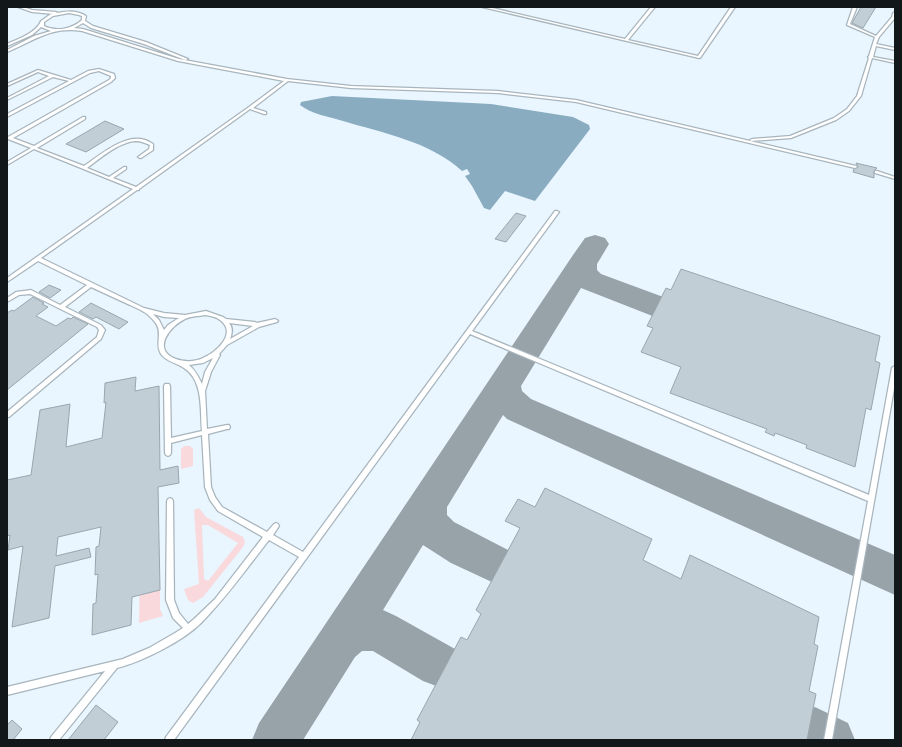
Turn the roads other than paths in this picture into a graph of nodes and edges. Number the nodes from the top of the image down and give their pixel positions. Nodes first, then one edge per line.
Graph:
1 (20, 7) edge
2 (484, 7) edge
3 (653, 7) edge
4 (732, 7) edge
5 (855, 7) edge
6 (32, 10) junction
7 (60, 13) junction
8 (895, 16) edge
9 (41, 19) junction
10 (83, 22) junction
11 (69, 28) junction
12 (56, 30) junction
13 (877, 37) junction
14 (626, 40) junction
15 (7, 45) edge
16 (874, 45) junction
17 (895, 49) edge
18 (7, 50) edge
19 (870, 57) junction
20 (189, 62) junction
21 (895, 62) edge
22 (53, 75) junction
23 (287, 80) junction
24 (71, 81) junction
25 (7, 85) edge
26 (7, 99) edge
27 (250, 108) junction
28 (265, 113) dead end
29 (7, 116) edge
30 (84, 118) dead end
31 (9, 138) edge
32 (782, 138) junction
33 (743, 139) junction
34 (34, 148) junction
35 (801, 153) junction
36 (140, 157) dead end
37 (7, 164) edge
38 (854, 166) dead end
39 (84, 168) junction
40 (125, 168) dead end
41 (876, 172) dead end
42 (110, 178) junction
43 (895, 178) edge
44 (137, 189) junction
45 (557, 212) dead end
46 (38, 259) junction
47 (7, 280) edge
48 (91, 284) junction
49 (7, 300) edge
50 (62, 306) junction
51 (142, 309) junction
52 (188, 315) junction
53 (225, 321) junction
54 (275, 321) dead end
55 (258, 324) junction
56 (469, 332) junction
57 (162, 337) junction
58 (227, 344) junction
59 (219, 352) junction
60 (181, 363) junction
61 (895, 368) edge
62 (167, 386) dead end
63 (202, 391) junction
64 (7, 415) edge
65 (227, 427) dead end
66 (205, 432) junction
67 (168, 441) junction
68 (168, 453) dead end
69 (871, 499) junction
70 (170, 501) dead end
71 (276, 526) dead end
72 (269, 536) junction
73 (304, 556) junction
74 (188, 629) junction
75 (115, 665) junction
76 (7, 691) edge
77 (54, 740) edge
78 (168, 740) edge
79 (828, 740) edge

1 - 6 lane
2 - 14 lane
3 - 14 lane
4 - 14 lane
5 - 13 lane
6 - 7 lane
6 - 9 lane
7 - 9 lane
7 - 10 lane
8 - 13 lane
9 - 12 lane
9 - 15 lane
10 - 11 lane
10 - 20 lane
11 - 12 lane
11 - 20 lane
12 - 18 lane
13 - 16 lane
16 - 17 lane
16 - 19 lane
19 - 21 lane
19 - 32 lane
20 - 23 lane
22 - 24 lane
22 - 25 lane
22 - 26 lane
23 - 27 lane
23 - 33 lane
24 - 29 lane
24 - 31 lane
27 - 28 lane
27 - 44 lane
30 - 34 lane
31 - 34 lane
32 - 33 lane
32 - 35 lane
33 - 35 lane
34 - 37 lane
34 - 39 lane
35 - 38 lane
36 - 39 lane
39 - 42 lane
40 - 42 lane
41 - 43 lane
42 - 44 lane
44 - 46 lane
45 - 56 lane
46 - 47 lane
46 - 48 lane
48 - 50 lane
48 - 51 lane
49 - 50 lane
50 - 64 lane
51 - 52 lane
51 - 57 lane
52 - 53 lane
52 - 57 lane
53 - 55 lane
53 - 58 lane
54 - 55 lane
55 - 58 lane
56 - 69 lane
56 - 73 lane
57 - 60 lane
58 - 59 lane
59 - 60 lane
59 - 63 lane
60 - 63 lane
61 - 69 lane
62 - 67 lane
63 - 66 lane
65 - 66 lane
66 - 67 lane
66 - 72 lane
67 - 68 lane
69 - 79 lane
70 - 74 lane
71 - 72 lane
72 - 73 lane
72 - 74 lane
73 - 78 lane
74 - 75 lane
75 - 76 lane
75 - 77 lane

